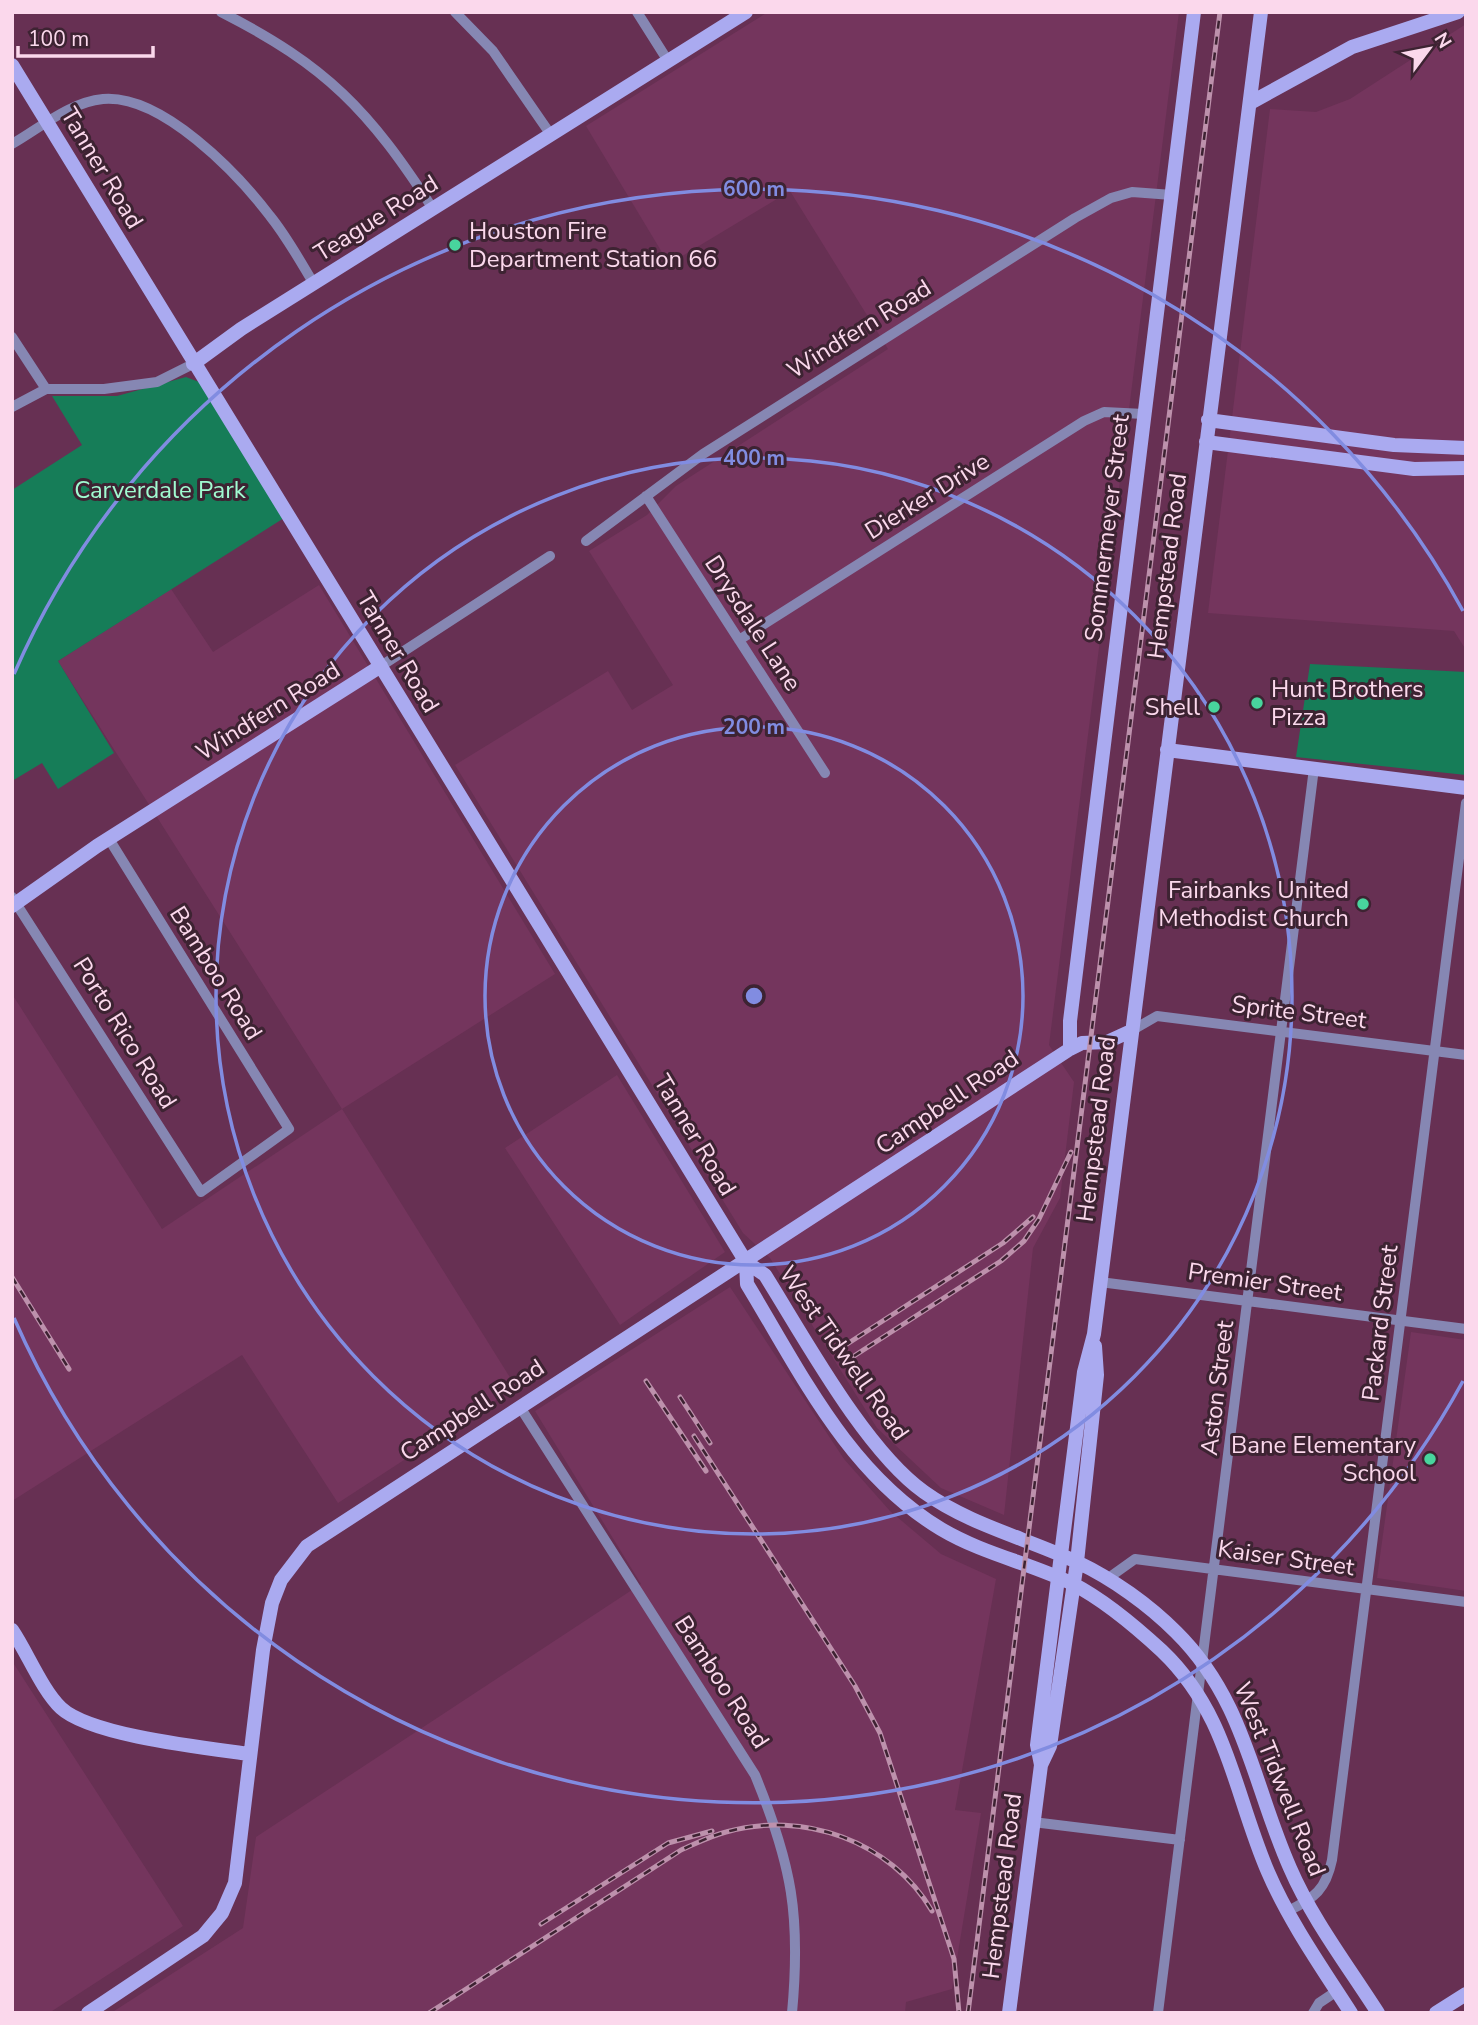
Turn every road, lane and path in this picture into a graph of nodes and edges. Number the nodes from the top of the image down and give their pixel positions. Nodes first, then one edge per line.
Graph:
1 (221, 12) edge
2 (455, 12) edge
3 (637, 12) edge
4 (746, 12) edge
5 (1194, 12) edge
6 (1261, 12) edge
7 (1458, 12) edge
8 (668, 61) junction
9 (12, 65) edge
10 (1250, 103) junction
11 (48, 123) junction
12 (551, 135) junction
13 (12, 144) edge
14 (1172, 195) junction
15 (433, 209) junction
16 (314, 284) junction
17 (12, 337) edge
18 (194, 363) junction
19 (46, 389) junction
20 (12, 407) edge
21 (1144, 414) junction
22 (1208, 420) junction
23 (1206, 442) junction
24 (1394, 445) junction
25 (1466, 448) edge
26 (1393, 467) junction
27 (1466, 468) edge
28 (646, 496) junction
29 (586, 541) dead end
30 (550, 556) dead end
31 (739, 640) junction
32 (381, 666) junction
33 (1167, 750) junction
34 (1314, 768) junction
35 (825, 773) dead end
36 (1466, 788) edge
37 (1466, 803) edge
38 (109, 839) junction
39 (14, 902) edge
40 (1131, 1031) junction
41 (1281, 1031) junction
42 (1070, 1049) junction
43 (1435, 1052) junction
44 (1466, 1055) edge
45 (201, 1192) joint
46 (746, 1262) junction
47 (1100, 1282) junction
48 (1249, 1302) junction
49 (1402, 1322) junction
50 (1466, 1329) edge
51 (831, 1380) junction
52 (813, 1392) junction
53 (520, 1407) junction
54 (1085, 1418) junction
55 (1062, 1556) junction
56 (1077, 1563) junction
57 (1216, 1569) junction
58 (1059, 1578) junction
59 (1107, 1579) junction
60 (1074, 1585) junction
61 (1367, 1590) junction
62 (1466, 1602) edge
63 (12, 1630) edge
64 (1201, 1662) junction
65 (1197, 1691) junction
66 (1050, 1701) junction
67 (250, 1754) junction
68 (1262, 1787) junction
69 (1242, 1794) junction
70 (1033, 1822) junction
71 (1180, 1840) junction
72 (1307, 1902) junction
73 (1289, 1911) junction
74 (1337, 1991) junction
75 (1466, 1994) edge
76 (88, 2013) edge
77 (792, 2013) edge
78 (1009, 2013) edge
79 (1158, 2013) edge
80 (1313, 2013) edge
81 (1351, 2013) edge
82 (1378, 2013) edge
83 (1436, 2013) edge

1 - 15 street
2 - 12 street
3 - 8 street
4 - 8 main road, Teague Road
5 - 14 main road, Sommermeyer Street
6 - 10 main road, Hempstead Road
7 - 10 main road
8 - 12 main road, Teague Road
9 - 11 main road, Tanner Road
10 - 22 main road, Hempstead Road
11 - 13 street
11 - 16 street
11 - 18 main road, Tanner Road
12 - 15 main road, Teague Road
14 - 21 main road, Sommermeyer Street
14 - 28 street, Windfern Road
15 - 16 main road, Teague Road
16 - 18 main road, Teague Road
17 - 19 street
18 - 19 street, Teague Road
18 - 32 main road, Tanner Road
19 - 20 street, Teague Road
21 - 31 street, Dierker Drive
21 - 42 main road, Sommermeyer Street
22 - 23 main road, Hempstead Road
22 - 24 main road
23 - 26 main road
23 - 33 main road, Hempstead Road
24 - 25 main road
24 - 26 main road
26 - 27 main road
28 - 29 street, Windfern Road
28 - 31 street, Drysdale Lane
30 - 32 street, Windfern Road
31 - 35 street, Drysdale Lane
32 - 38 main road, Windfern Road
32 - 46 main road, Tanner Road
33 - 34 main road
33 - 40 main road, Hempstead Road
34 - 36 main road
34 - 41 street, Aston Street
37 - 43 street, Packard Street
38 - 39 main road, Windfern Road
38 - 45 street, Bamboo Road
39 - 45 street, Porto Rico Road
40 - 41 street, Sprite Street
40 - 42 main road, Campbell Road
40 - 47 main road, Hempstead Road
41 - 43 street, Sprite Street
41 - 48 street, Aston Street
42 - 46 main road, Campbell Road
43 - 44 street, Sprite Street
43 - 49 street, Packard Street
46 - 51 main road, West Tidwell Road
46 - 52 main road, West Tidwell Road
46 - 53 main road, Campbell Road
47 - 48 street, Premier Street
47 - 54 main road, Hempstead Road
48 - 49 street, Premier Street
48 - 57 street, Aston Street
49 - 50 street, Premier Street
49 - 61 street, Packard Street
51 - 52 main road
51 - 55 main road, West Tidwell Road
52 - 58 main road, West Tidwell Road
53 - 67 main road, Campbell Road
53 - 77 street, Bamboo Road
54 - 55 main road, Hempstead Road
54 - 56 main road, Hempstead Road
55 - 56 main road, West Tidwell Road
55 - 58 main road, Hempstead Road
56 - 59 main road, West Tidwell Road
56 - 60 main road, Hempstead Road
57 - 59 street, Kaiser Street
57 - 61 street, Kaiser Street
57 - 64 street, Aston Street
58 - 60 main road, West Tidwell Road
58 - 66 main road, Hempstead Road
59 - 64 main road, West Tidwell Road
60 - 65 main road, West Tidwell Road
60 - 66 main road, Hempstead Road
61 - 62 street, Kaiser Street
61 - 72 street, Packard Street
63 - 67 main road
64 - 65 street, Aston Street
64 - 68 main road, West Tidwell Road
65 - 69 main road, West Tidwell Road
65 - 71 street, Aston Street
66 - 70 main road, Hempstead Road
67 - 76 main road, Campbell Road
68 - 69 main road
68 - 72 main road, West Tidwell Road
69 - 73 main road, West Tidwell Road
70 - 71 street
70 - 78 main road, Hempstead Road
71 - 79 street, Aston Street
72 - 73 street, Packard Street
72 - 82 main road, West Tidwell Road
73 - 74 main road, West Tidwell Road
74 - 80 street
74 - 81 main road, West Tidwell Road
75 - 83 main road

